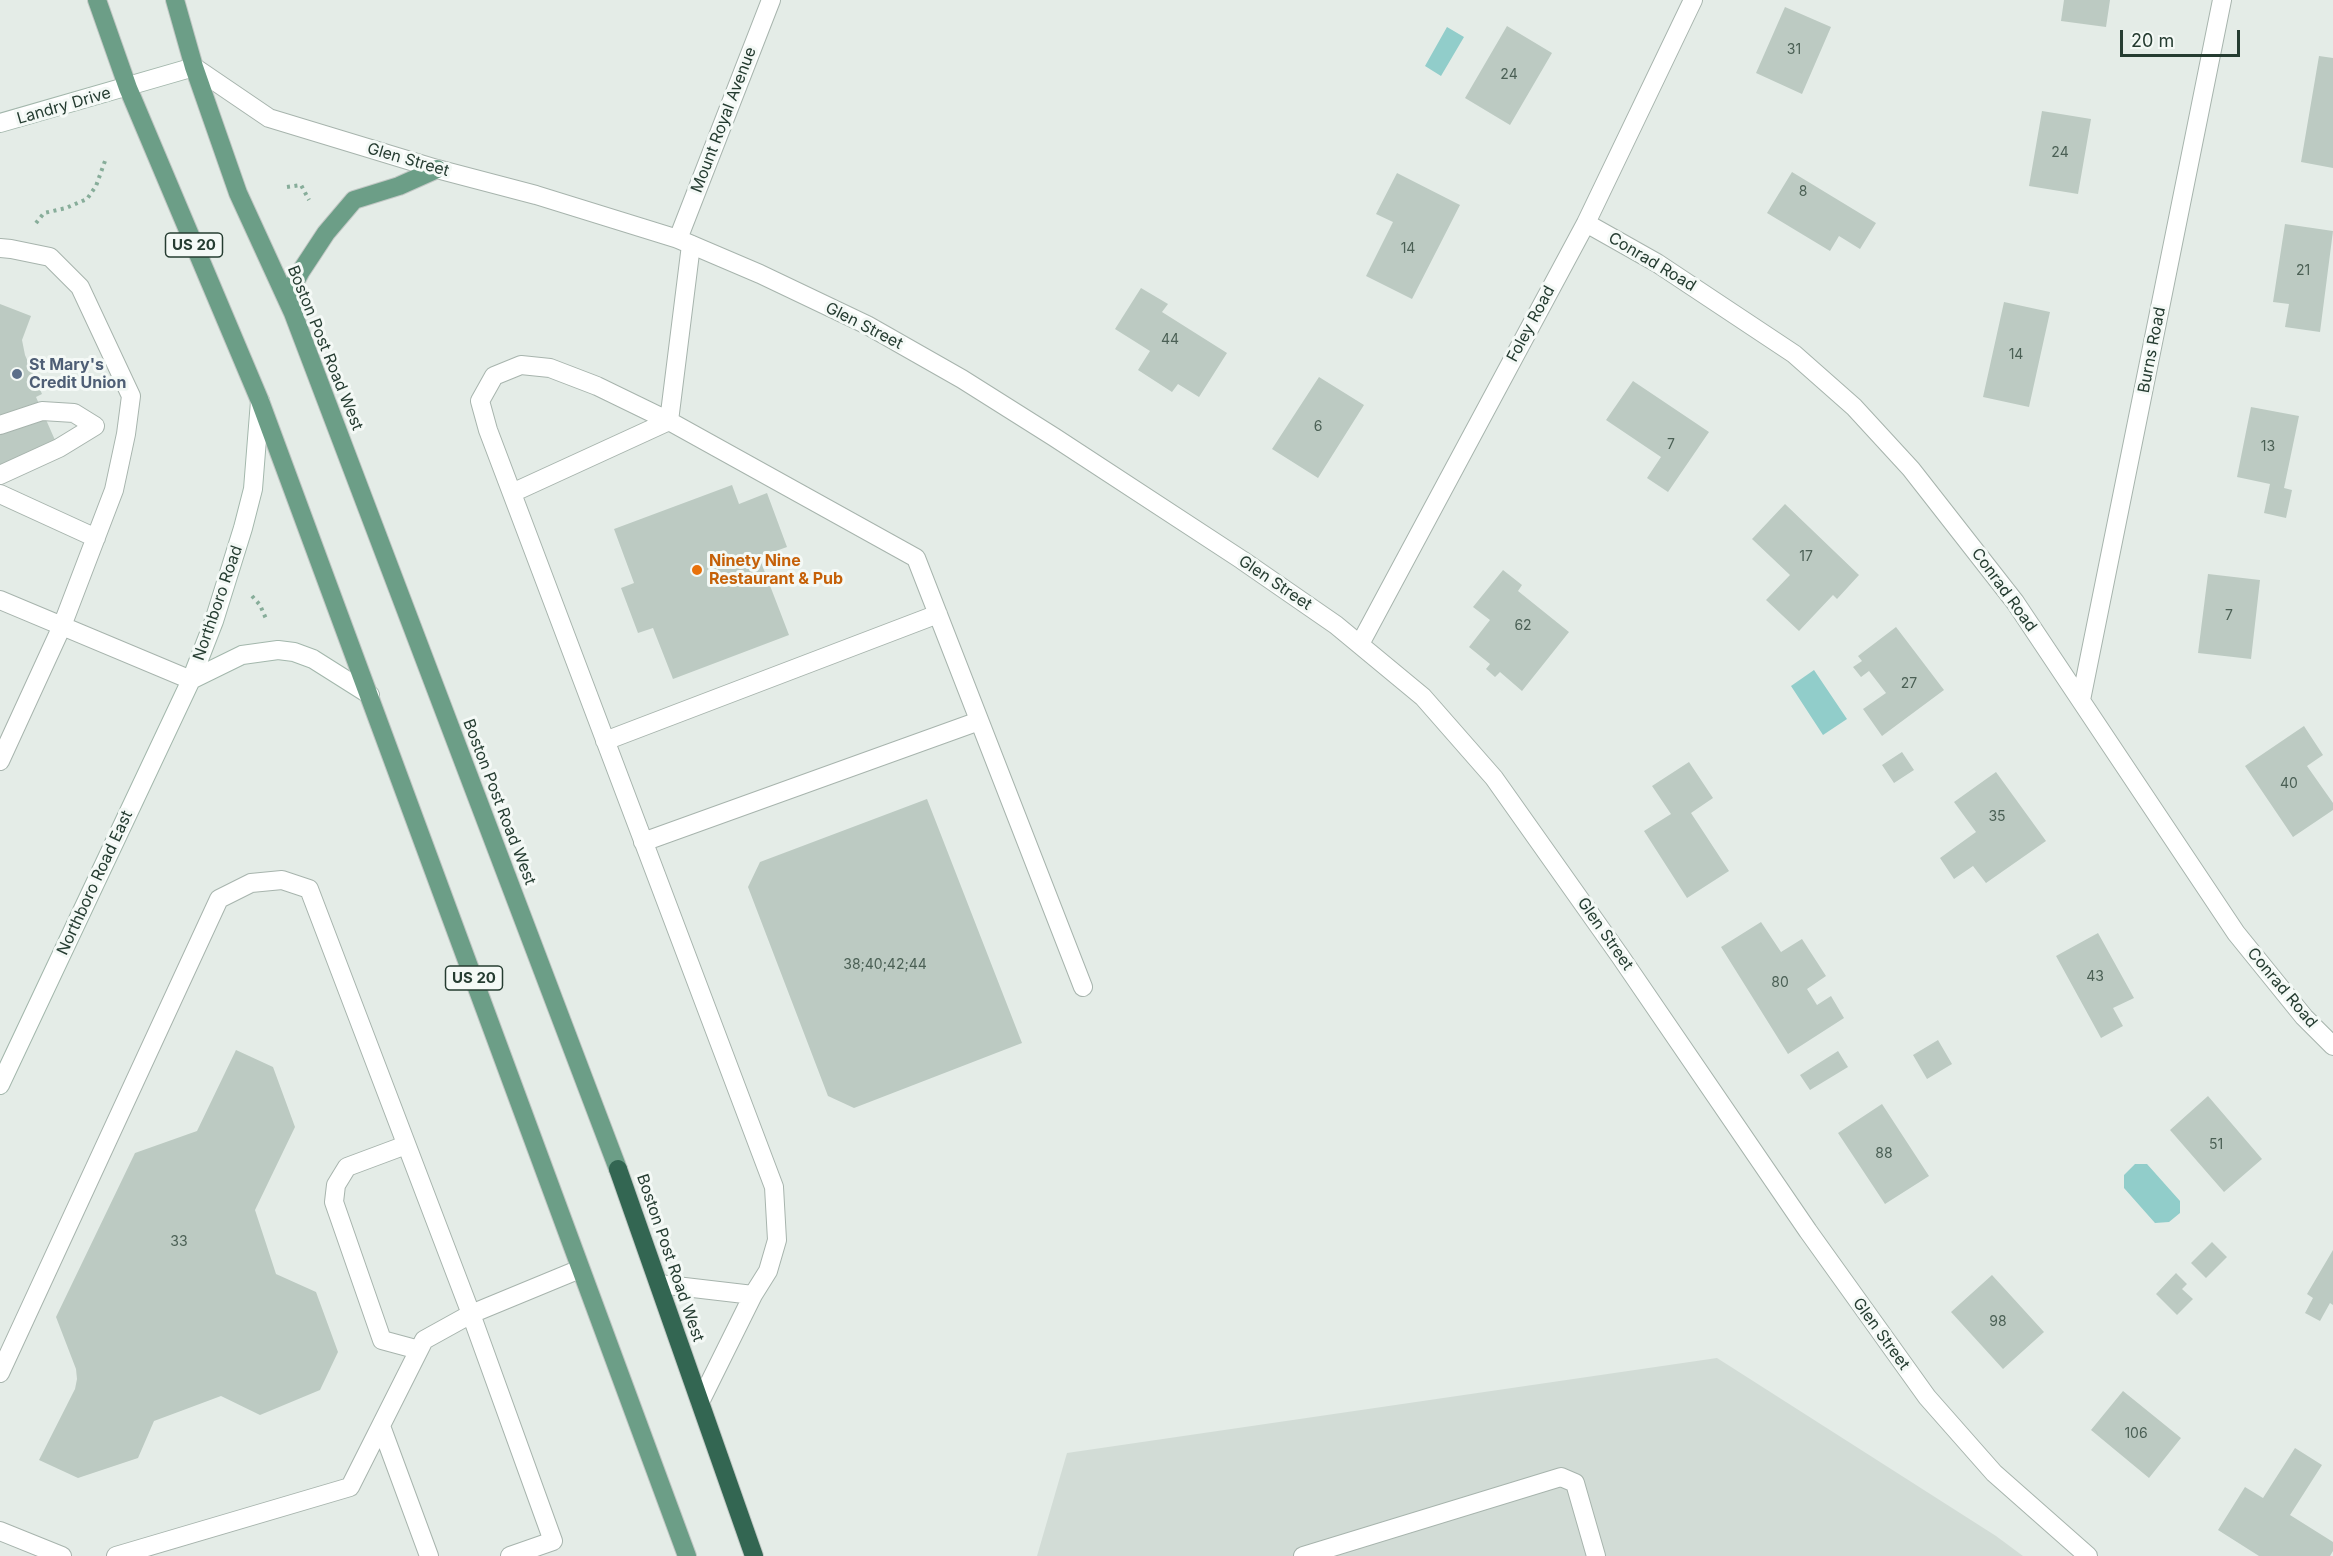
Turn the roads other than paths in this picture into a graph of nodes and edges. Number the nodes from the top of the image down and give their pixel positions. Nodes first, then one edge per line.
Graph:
1 (97, 0) edge
2 (175, 0) edge
3 (771, 0) edge
4 (1693, 0) edge
5 (2222, 0) edge
6 (194, 68) junction
7 (128, 88) junction
8 (0, 123) edge
9 (437, 169) junction
10 (1586, 222) junction
11 (684, 242) junction
12 (0, 248) edge
13 (293, 313) junction
14 (260, 401) junction
15 (669, 421) junction
16 (0, 424) edge
17 (0, 475) edge
18 (512, 493) junction
19 (0, 494) edge
20 (96, 538) junction
21 (0, 600) edge
22 (938, 614) junction
23 (62, 626) junction
24 (1360, 644) junction
25 (190, 680) junction
26 (370, 694) junction
27 (2081, 700) junction
28 (979, 721) junction
29 (605, 741) junction
30 (0, 761) edge
31 (644, 842) junction
32 (1083, 987) dead end
33 (2333, 1046) edge
34 (0, 1085) edge
35 (406, 1145) junction
36 (618, 1169) joint
37 (580, 1269) junction
38 (658, 1284) junction
39 (753, 1295) junction
40 (471, 1314) junction
41 (419, 1350) junction
42 (0, 1373) edge
43 (700, 1402) junction
44 (381, 1426) junction
45 (0, 1531) edge
46 (32, 1551) edge
47 (62, 1556) edge
48 (116, 1556) edge
49 (429, 1556) edge
50 (510, 1556) edge
51 (687, 1556) edge
52 (754, 1556) edge
53 (1304, 1556) edge
54 (1596, 1556) edge
55 (2088, 1556) edge

1 - 7 main road, US 20
2 - 6 main road, Boston Post Road West
3 - 11 street, Mount Royal Avenue
4 - 10 street, Foley Road
5 - 27 street, Burns Road
6 - 7 street
6 - 9 street, Glen Street
6 - 13 main road, Boston Post Road West
7 - 8 street, Landry Drive
7 - 14 main road, US 20
9 - 11 street, Glen Street
9 - 13 main road
10 - 24 street, Foley Road
10 - 27 street, Conrad Road
11 - 15 street, Mount Royal Avenue
11 - 24 street, Glen Street
12 - 20 street
13 - 36 main road, Boston Post Road West
14 - 25 street, Northboro Road
14 - 26 main road, US 20
15 - 18 street
15 - 18 street
15 - 22 street
16 - 17 street
18 - 29 street
19 - 20 street
20 - 23 street
21 - 23 street
22 - 28 street
22 - 29 street
23 - 25 street
23 - 30 street
24 - 55 street, Glen Street
25 - 26 street, Northboro Road
25 - 34 street, Northboro Road East
26 - 37 main road, US 20
27 - 33 street, Conrad Road
28 - 31 street
28 - 32 street
29 - 31 street
31 - 39 street
35 - 40 street
35 - 41 street
35 - 42 street
36 - 38 highway, Boston Post Road West
37 - 40 street
37 - 51 main road, US 20
38 - 39 street
38 - 43 highway, Boston Post Road West
39 - 43 street
40 - 41 street
40 - 50 street
41 - 44 street
43 - 52 highway, Boston Post Road West
44 - 48 street
44 - 49 street
45 - 46 street
46 - 47 street
53 - 54 street

